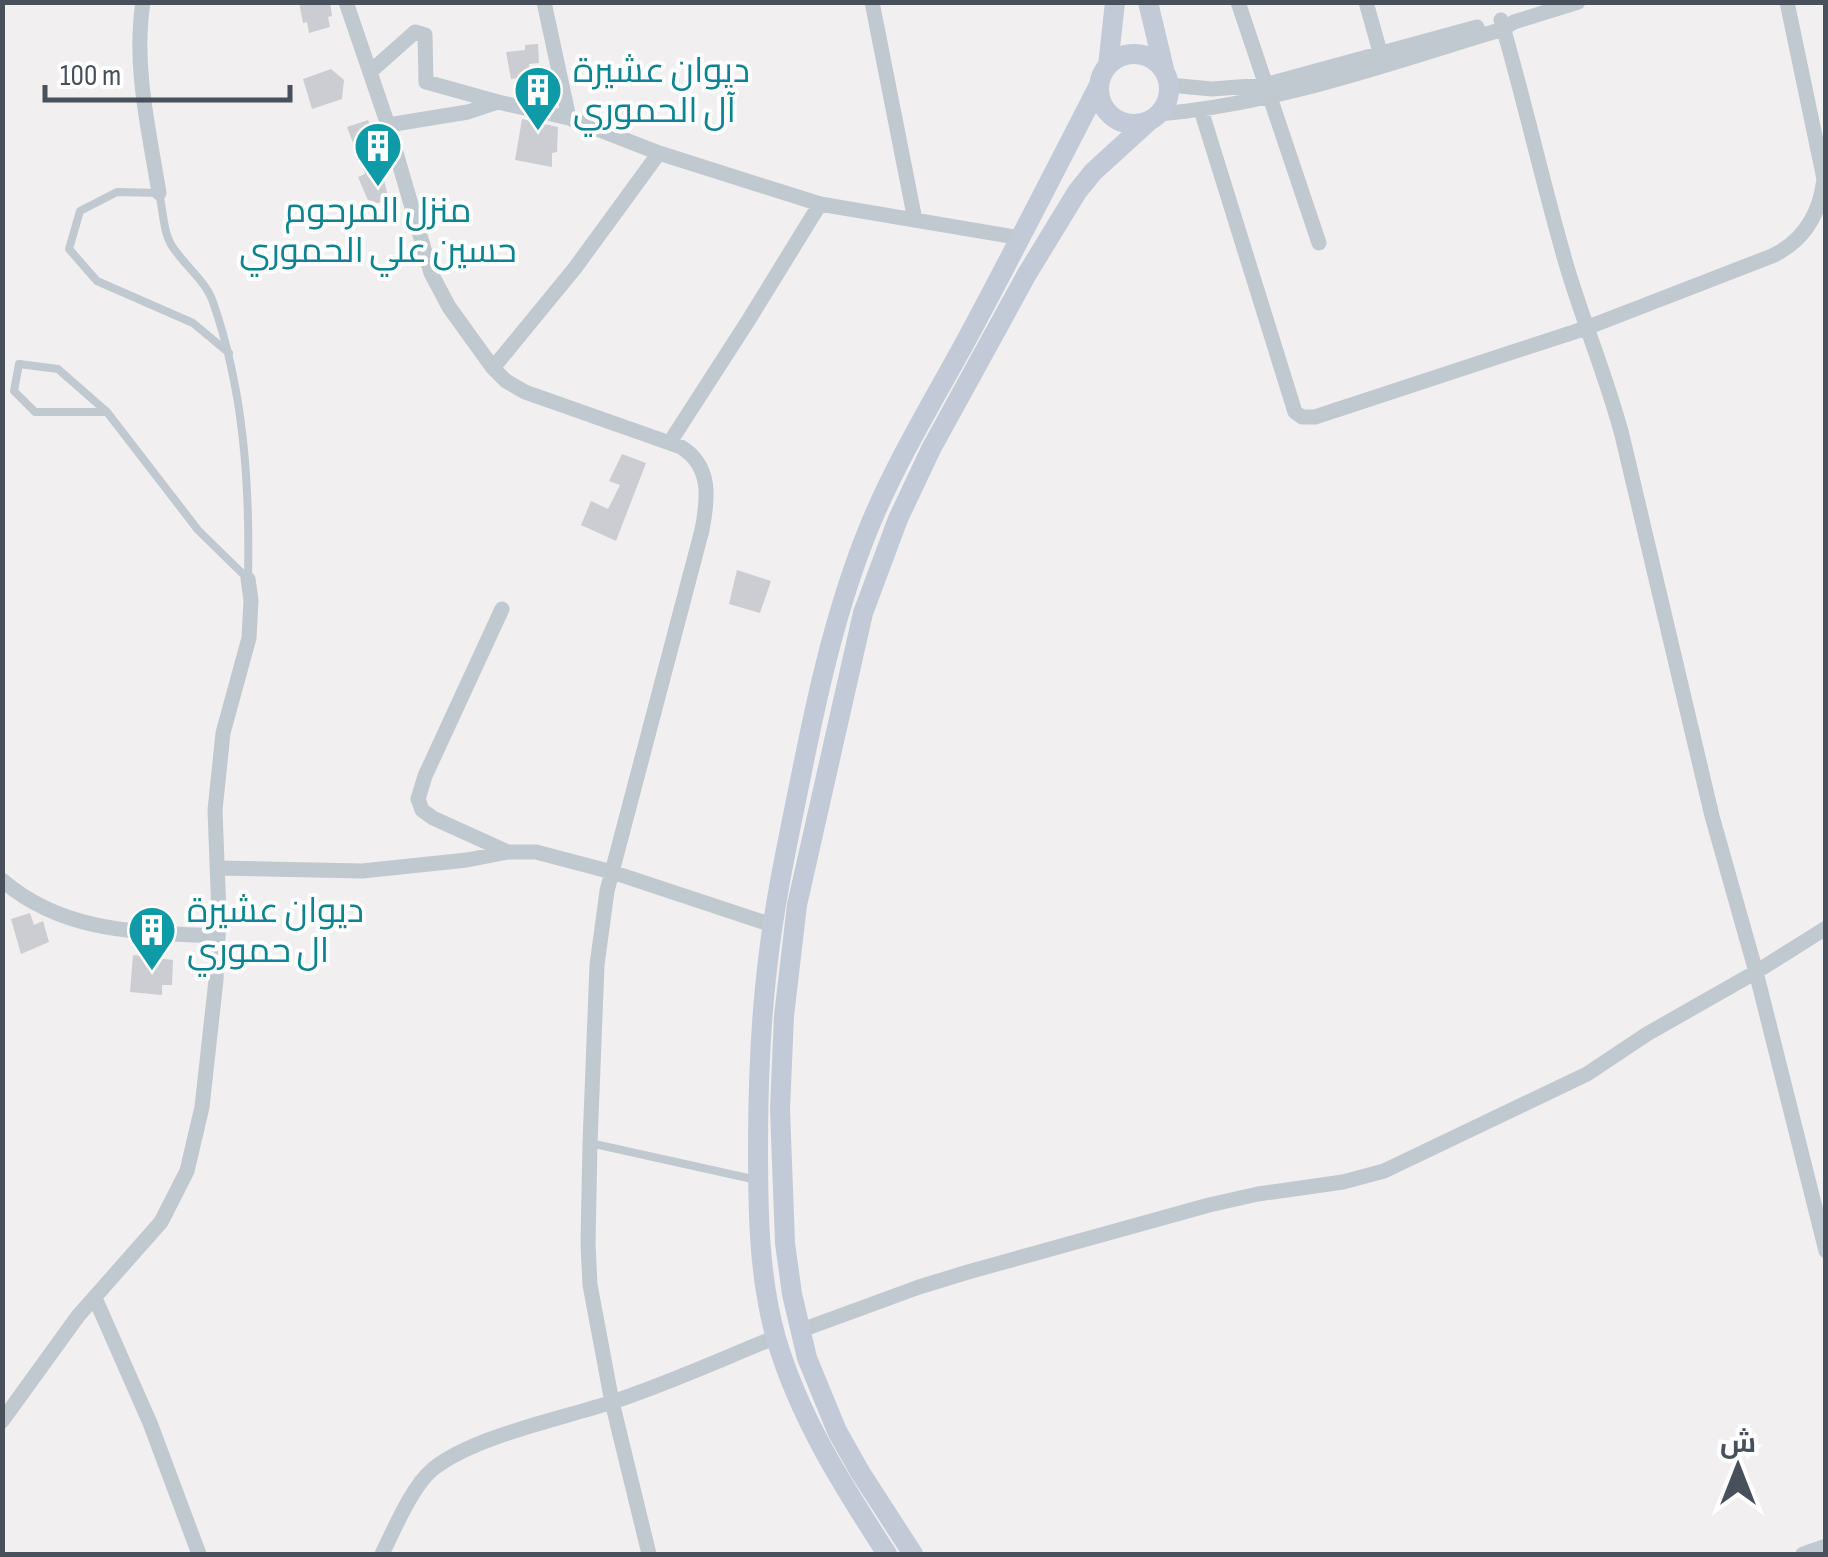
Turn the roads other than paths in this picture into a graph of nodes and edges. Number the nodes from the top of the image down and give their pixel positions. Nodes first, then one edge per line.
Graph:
1 (143, 2) edge
2 (346, 2) edge
3 (544, 2) edge
4 (872, 2) edge
5 (1115, 2) edge
6 (1148, 2) edge
7 (1238, 2) edge
8 (1366, 2) edge
9 (1578, 2) edge
10 (1787, 2) edge
11 (1506, 24) junction
12 (1380, 52) junction
13 (370, 72) junction
14 (1104, 75) junction
15 (1167, 78) junction
16 (1267, 92) junction
17 (498, 102) junction
18 (1201, 110) junction
19 (569, 118) junction
20 (1154, 118) junction
21 (388, 125) junction
22 (659, 153) junction
23 (160, 193) junction
24 (820, 204) junction
25 (914, 220) junction
26 (1021, 238) junction
27 (1319, 243) dead end
28 (1586, 328) junction
29 (229, 353) junction
30 (493, 368) junction
31 (107, 412) junction
32 (670, 442) junction
33 (248, 578) junction
34 (502, 609) dead end
35 (508, 852) junction
36 (217, 868) junction
37 (612, 872) junction
38 (2, 880) edge
39 (772, 925) junction
40 (1826, 928) edge
41 (218, 936) junction
42 (1756, 972) junction
43 (590, 1144) junction
44 (758, 1180) junction
45 (1826, 1251) edge
46 (95, 1298) junction
47 (799, 1331) junction
48 (776, 1337) junction
49 (612, 1402) junction
50 (2, 1422) edge
51 (1826, 1546) edge
52 (199, 1554) edge
53 (382, 1554) edge
54 (649, 1554) edge
55 (887, 1554) edge
56 (913, 1554) edge
57 (1803, 1554) edge

1 - 23 street
2 - 13 street
3 - 19 street
4 - 25 street
5 - 14 main road
6 - 15 main road
7 - 16 street
8 - 12 street
9 - 11 street
10 - 28 street
11 - 12 street
11 - 16 street
11 - 28 street
12 - 16 street
13 - 17 street
13 - 21 street
14 - 15 main road
14 - 20 main road
14 - 26 main road
15 - 16 street
15 - 20 main road
16 - 18 street
16 - 27 street
17 - 19 street
17 - 21 street
18 - 20 street
18 - 28 street
19 - 22 street
20 - 47 main road
21 - 30 street
22 - 24 street
22 - 30 street
23 - 29 lane
23 - 29 lane
24 - 25 street
24 - 32 street
25 - 26 street
26 - 39 main road
28 - 42 street
29 - 33 lane
30 - 32 street
31 - 31 lane
31 - 33 lane
32 - 37 street
33 - 36 street
34 - 35 street
35 - 36 street
35 - 37 street
36 - 41 street
37 - 39 street
37 - 43 street
38 - 41 street
39 - 44 main road
40 - 42 street
41 - 46 street
42 - 45 street
42 - 47 street
43 - 44 lane
43 - 49 street
44 - 48 main road
46 - 50 street
46 - 52 street
47 - 56 main road
48 - 49 street
48 - 55 main road
49 - 53 street
49 - 54 street
51 - 57 street

